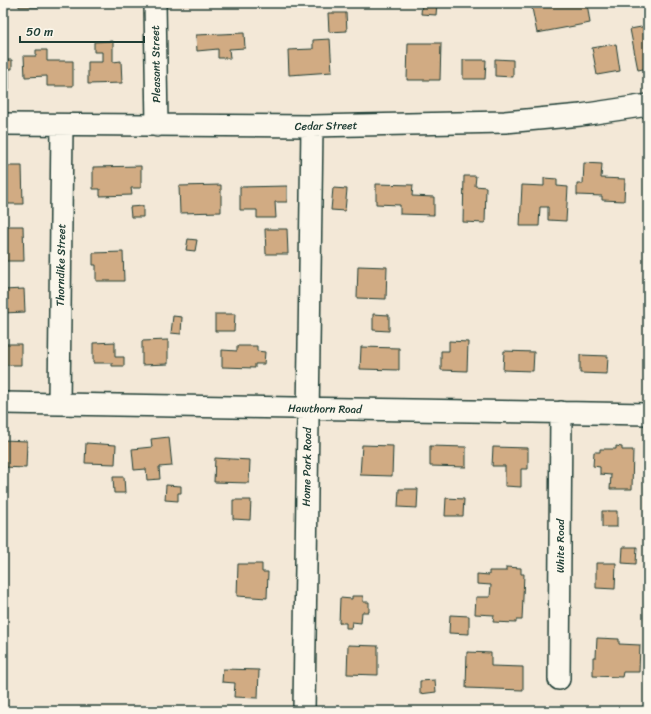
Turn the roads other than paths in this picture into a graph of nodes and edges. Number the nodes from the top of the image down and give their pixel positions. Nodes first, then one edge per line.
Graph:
1 (155, 3) edge
2 (648, 105) edge
3 (3, 124) edge
4 (62, 125) junction
5 (157, 126) junction
6 (312, 126) junction
7 (3, 403) edge
8 (60, 404) junction
9 (308, 408) junction
10 (561, 412) junction
11 (648, 414) edge
12 (559, 679) dead end
13 (304, 711) edge

1 - 5 street, Pleasant Street
2 - 6 street, Cedar Street
3 - 4 street, Cedar Street
4 - 5 street, Cedar Street
4 - 8 street, Thorndike Street
5 - 6 street, Cedar Street
6 - 9 street, Home Park Road
7 - 8 street, Hawthorn Road
8 - 9 street, Hawthorn Road
9 - 10 street, Hawthorn Road
9 - 13 street, Home Park Road
10 - 11 street, Hawthorn Road
10 - 12 street, White Road

